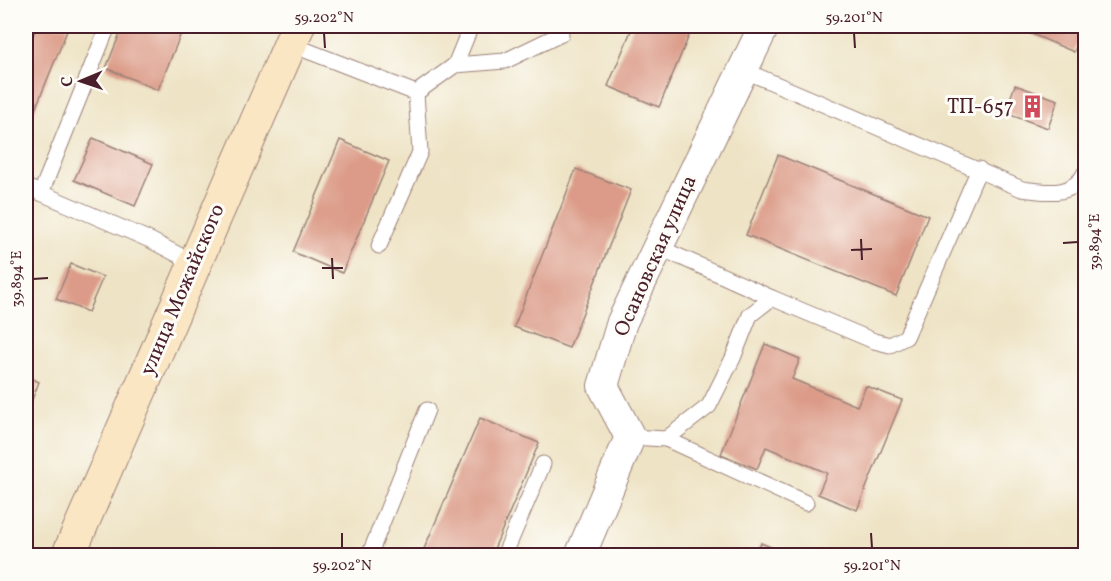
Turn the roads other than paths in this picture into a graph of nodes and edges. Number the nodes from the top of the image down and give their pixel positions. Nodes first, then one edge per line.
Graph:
1 (108, 26) edge
2 (471, 26) edge
3 (764, 26) edge
4 (561, 34) dead end
5 (294, 35) edge
6 (455, 65) junction
7 (743, 70) junction
8 (416, 93) junction
9 (978, 169) junction
10 (1086, 171) edge
11 (26, 187) edge
12 (41, 193) junction
13 (379, 246) dead end
14 (658, 247) junction
15 (194, 263) junction
16 (772, 298) junction
17 (427, 410) dead end
18 (630, 437) junction
19 (666, 439) junction
20 (543, 464) dead end
21 (806, 503) dead end
22 (68, 555) edge
23 (369, 555) edge
24 (504, 555) edge
25 (579, 555) edge

1 - 12 lane
2 - 6 lane
3 - 7 street, Осановская улица
4 - 6 lane
5 - 8 lane
5 - 15 main road, улица Можайского
6 - 8 lane
7 - 9 lane
7 - 14 street, Осановская улица
8 - 13 lane
9 - 10 lane
9 - 16 lane
11 - 12 lane
12 - 15 lane
14 - 16 lane
14 - 18 street, Осановская улица
15 - 22 main road, улица Можайского
16 - 19 lane
17 - 23 lane
18 - 19 lane
18 - 25 street
19 - 21 lane
20 - 24 lane

